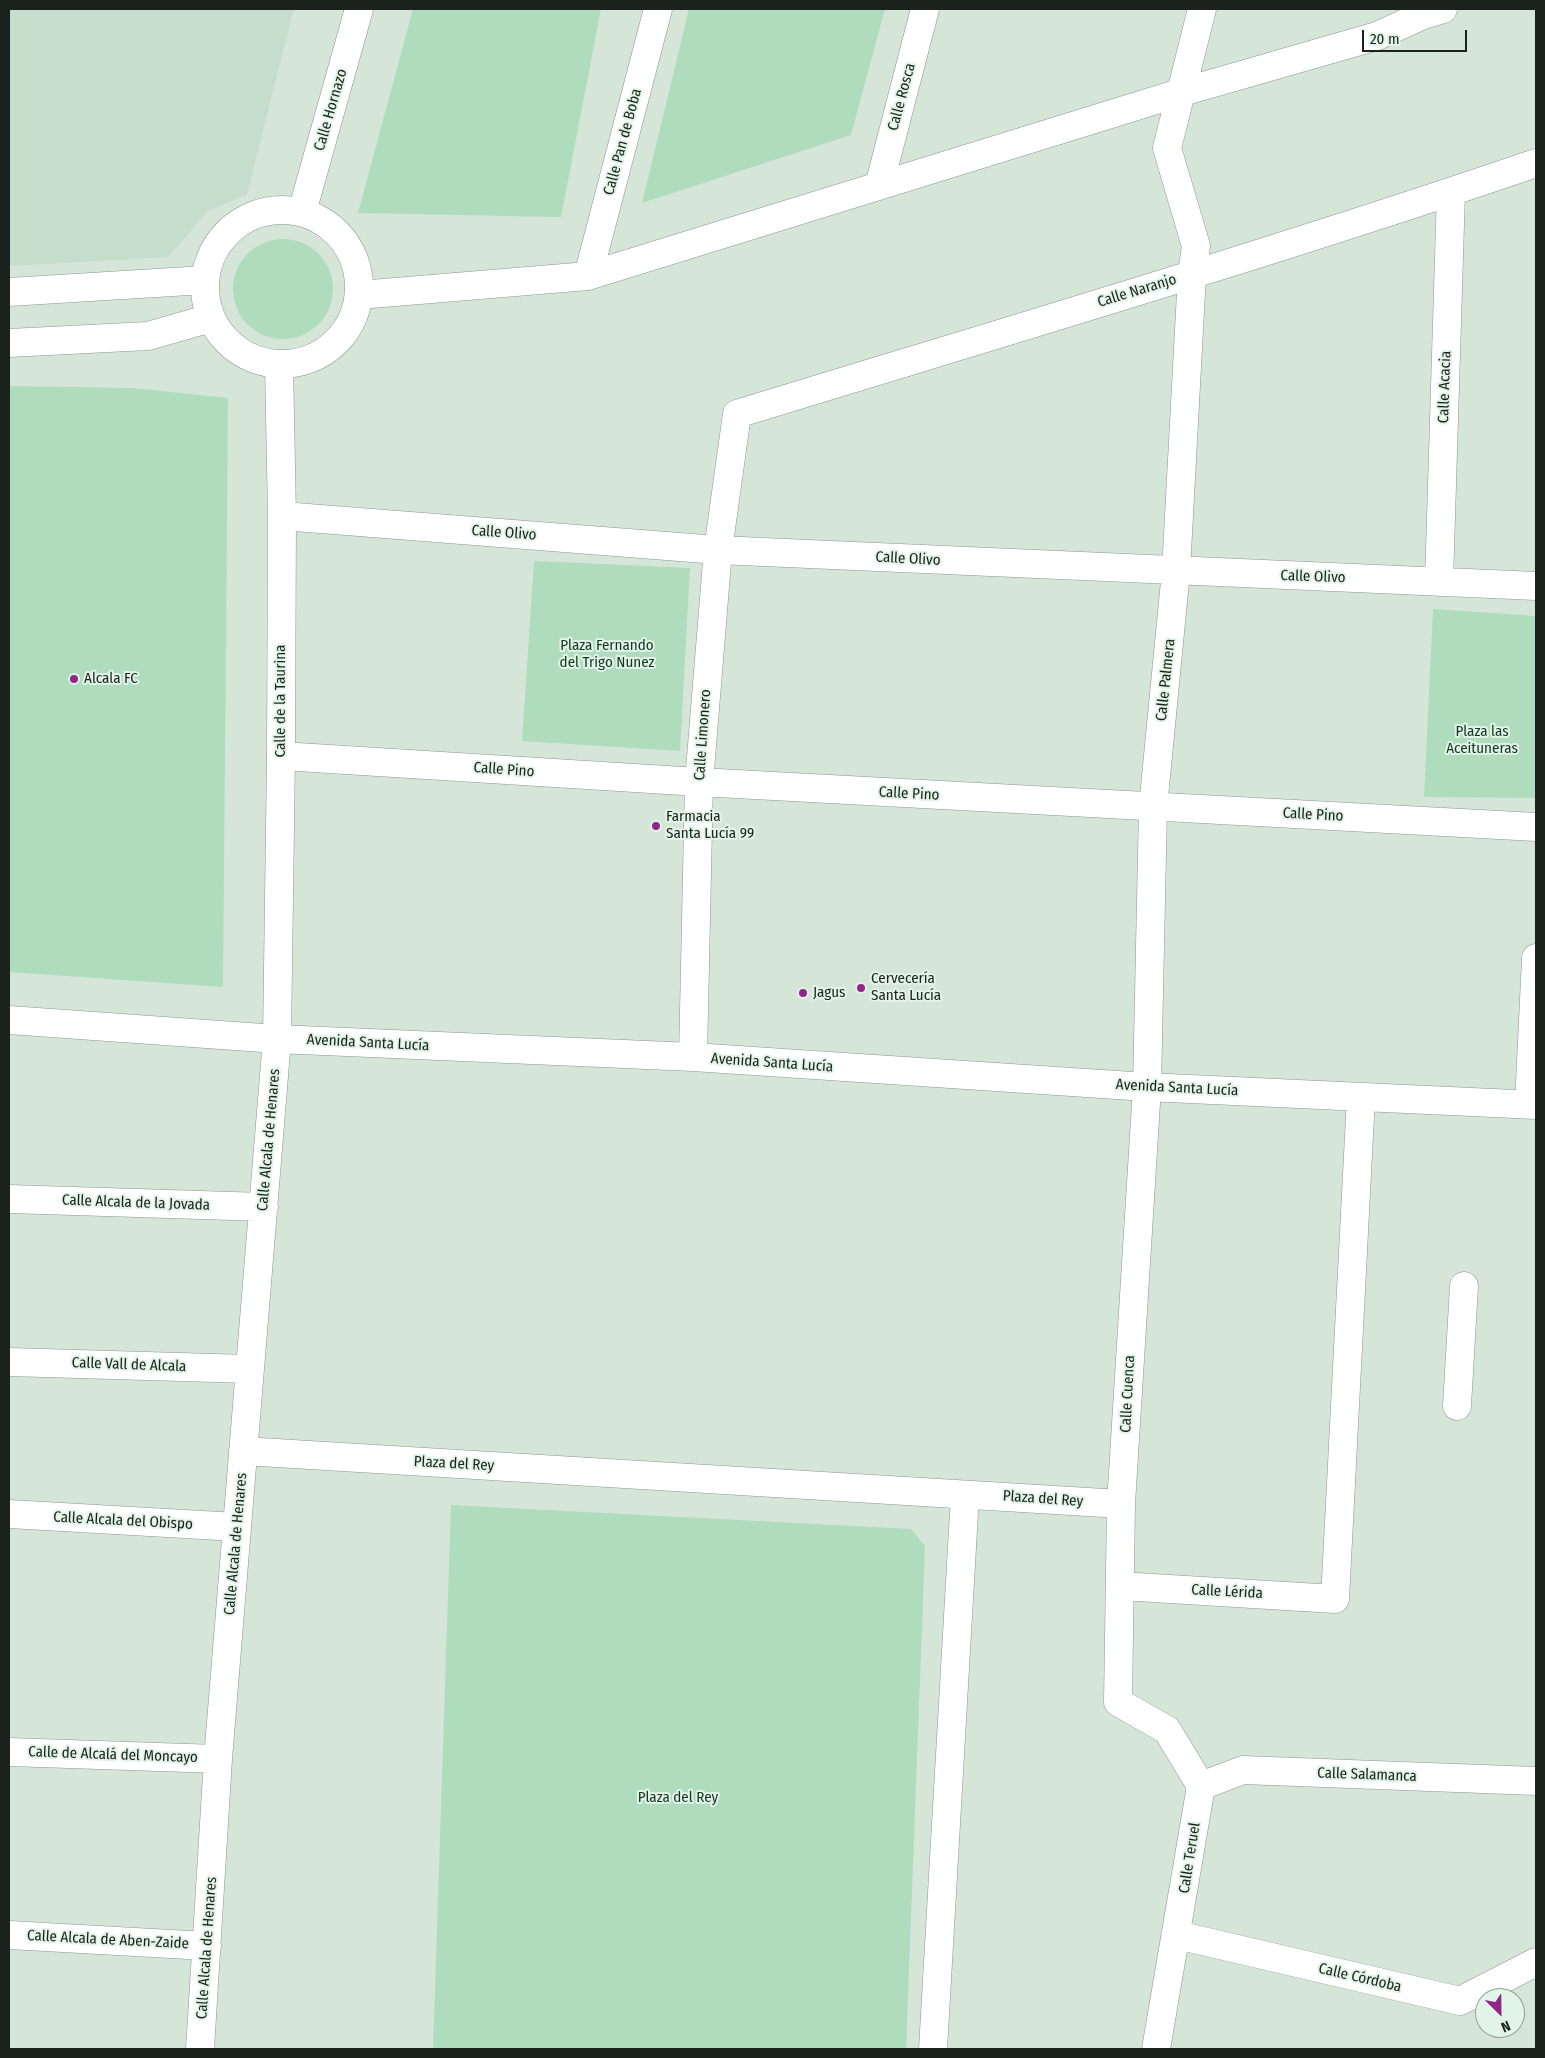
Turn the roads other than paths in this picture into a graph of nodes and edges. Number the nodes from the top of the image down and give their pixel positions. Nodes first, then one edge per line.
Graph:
1 (359, 9) edge
2 (658, 9) edge
3 (925, 9) edge
4 (1202, 9) edge
5 (1430, 11) edge
6 (1179, 93) junction
7 (1536, 163) edge
8 (879, 186) junction
9 (1451, 192) junction
10 (302, 212) junction
11 (1192, 274) junction
12 (588, 276) junction
13 (205, 280) junction
14 (9, 292) edge
15 (359, 296) junction
16 (211, 318) junction
17 (9, 343) edge
18 (279, 364) junction
19 (737, 414) joint
20 (282, 516) junction
21 (718, 550) junction
22 (1176, 571) junction
23 (1439, 582) junction
24 (1536, 586) edge
25 (281, 756) junction
26 (699, 782) junction
27 (1154, 807) junction
28 (1536, 827) edge
29 (1536, 958) edge
30 (9, 1020) edge
31 (277, 1039) junction
32 (693, 1057) junction
33 (1147, 1087) junction
34 (1361, 1097) junction
35 (1532, 1105) edge
36 (9, 1199) edge
37 (264, 1207) junction
38 (1464, 1286) dead end
39 (9, 1362) edge
40 (249, 1369) junction
41 (1456, 1406) dead end
42 (243, 1451) junction
43 (965, 1495) junction
44 (1121, 1504) junction
45 (9, 1514) edge
46 (237, 1527) junction
47 (1120, 1586) junction
48 (9, 1752) edge
49 (218, 1759) junction
50 (1536, 1782) edge
51 (1201, 1786) junction
52 (9, 1935) edge
53 (1177, 1935) junction
54 (207, 1946) junction
55 (1536, 1962) edge
56 (200, 2049) edge
57 (933, 2049) edge
58 (1156, 2049) edge

1 - 10 street, Calle Hornazo
2 - 12 street, Calle Pan de Boba
3 - 8 street, Calle Rosca
4 - 6 street, Calle Palmera
5 - 6 street
6 - 8 street
6 - 11 street, Calle Palmera
7 - 9 street, Calle Naranjo
8 - 12 street
9 - 11 street, Calle Naranjo
9 - 23 street, Calle Acacia
10 - 13 street
10 - 15 street
11 - 19 street, Calle Naranjo
11 - 22 street, Calle Palmera
12 - 15 street
13 - 14 street
13 - 16 street
15 - 18 street
16 - 17 street
16 - 18 street
18 - 20 street, Calle de la Taurina
19 - 21 street, Calle Limonero
20 - 21 street, Calle Olivo
20 - 25 street, Calle de la Taurina
21 - 22 street, Calle Olivo
21 - 26 street, Calle Limonero
22 - 23 street, Calle Olivo
22 - 27 street, Calle Palmera
23 - 24 street, Calle Olivo
25 - 26 street, Calle Pino
25 - 31 street, Calle de la Taurina
26 - 27 street, Calle Pino
26 - 32 street, Calle Limonero
27 - 28 street, Calle Pino
27 - 33 street, Calle Palmera
29 - 35 street
30 - 31 street, Avenida Santa Lucía
31 - 32 street, Avenida Santa Lucía
31 - 37 street, Calle Alcala de Henares
32 - 33 street, Avenida Santa Lucía
33 - 34 street, Avenida Santa Lucía
33 - 44 street, Calle Cuenca
34 - 35 street, Avenida Santa Lucía
34 - 47 street, Calle Lérida
36 - 37 street, Calle Alcala de la Jovada
37 - 40 street, Calle Alcala de Henares
38 - 41 street
39 - 40 street, Calle Vall de Alcala
40 - 42 street, Calle Alcala de Henares
42 - 43 street, Plaza del Rey
42 - 46 street, Calle Alcala de Henares
43 - 44 street, Plaza del Rey
43 - 57 street
44 - 47 street, Calle Cuenca
45 - 46 street, Calle Alcala del Obispo
46 - 49 street, Calle Alcala de Henares
47 - 51 street, Calle Cuenca
48 - 49 street, Calle de Alcalá del Moncayo
49 - 54 street, Calle Alcala de Henares
50 - 51 street, Calle Salamanca
51 - 53 street, Calle Teruel
52 - 54 street, Calle Alcala de Aben-Zaide
53 - 55 street, Calle Córdoba
53 - 58 street, Calle Teruel
54 - 56 street, Calle Alcala de Henares

